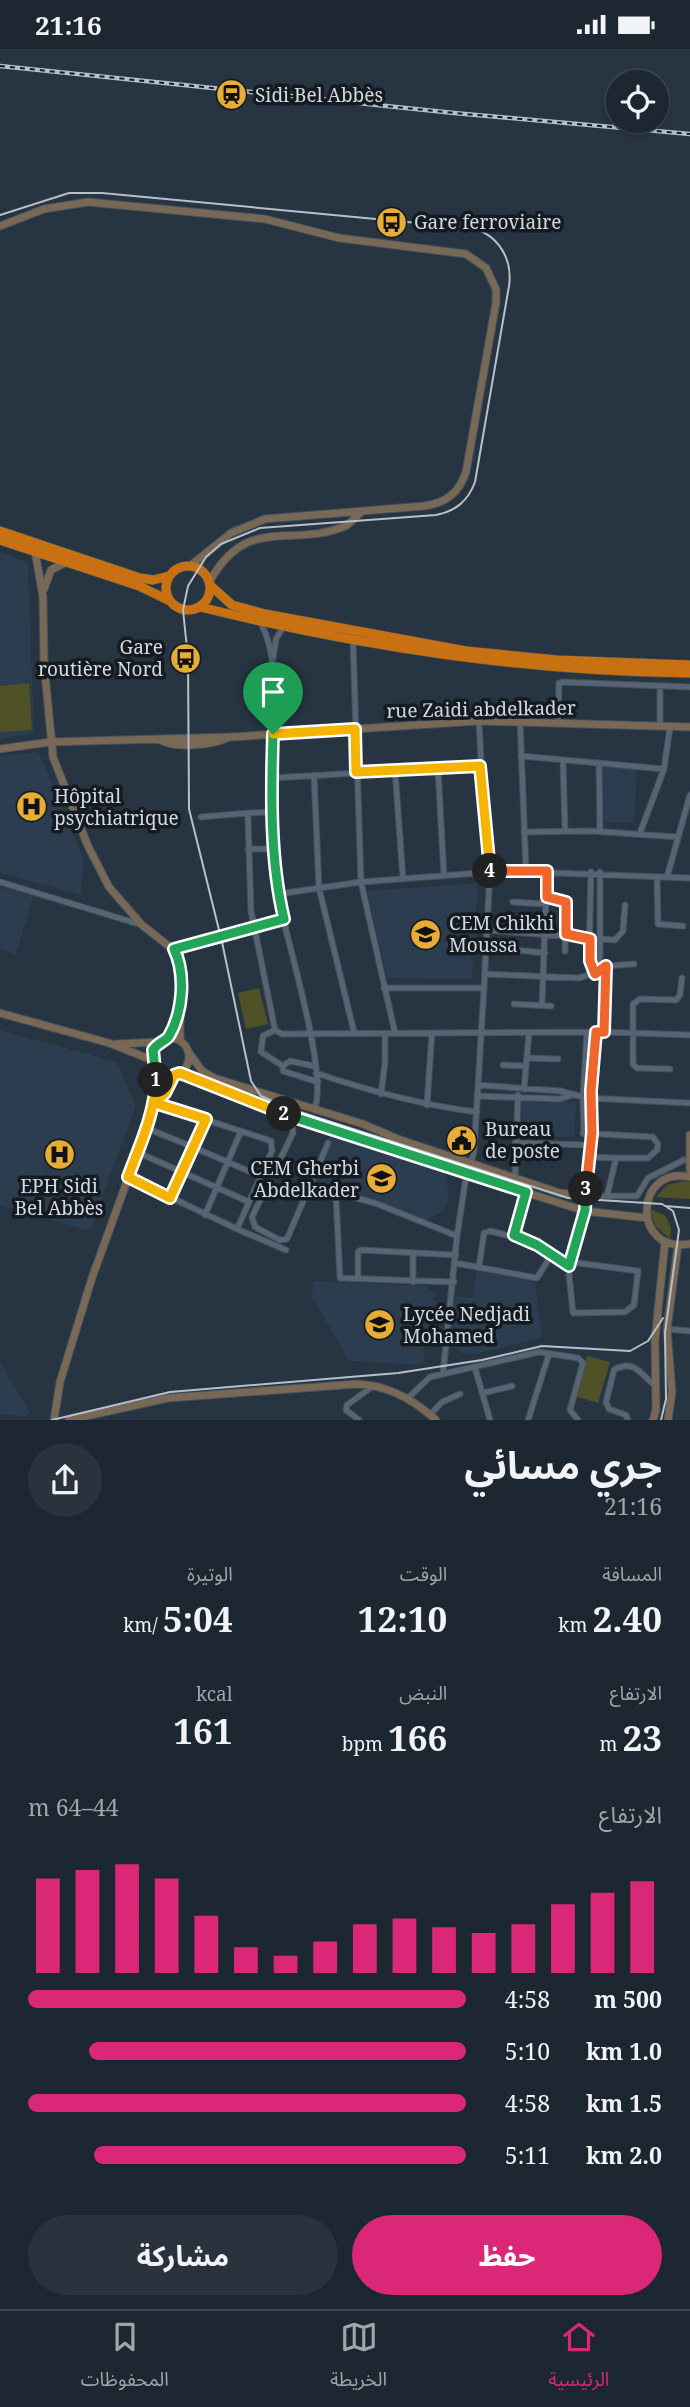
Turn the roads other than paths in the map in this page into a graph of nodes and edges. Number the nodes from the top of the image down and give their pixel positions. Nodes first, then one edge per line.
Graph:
1 (0, 226) edge
2 (362, 512) junction
3 (341, 513) junction
4 (343, 527) junction
5 (0, 531) edge
6 (0, 540) edge
7 (35, 551) junction
8 (75, 564) junction
9 (190, 566) junction
10 (170, 576) junction
11 (210, 584) junction
12 (43, 597) junction
13 (170, 601) junction
14 (200, 607) junction
15 (260, 622) junction
16 (283, 627) junction
17 (353, 641) junction
18 (690, 665) edge
19 (272, 666) junction
20 (668, 673) junction
21 (690, 673) edge
22 (660, 687) junction
23 (668, 687) junction
24 (690, 687) edge
25 (478, 720) junction
26 (520, 720) junction
27 (558, 721) junction
28 (660, 726) junction
29 (670, 727) junction
30 (690, 727) edge
31 (355, 729) junction
32 (273, 734) junction
33 (50, 742) junction
34 (0, 749) edge
35 (521, 756) junction
36 (563, 762) junction
37 (599, 763) junction
38 (480, 766) junction
39 (438, 769) junction
40 (664, 769) junction
41 (395, 771) junction
42 (356, 772) junction
43 (314, 775) junction
44 (272, 778) junction
45 (690, 795) edge
46 (273, 812) junction
47 (248, 813) junction
48 (201, 817) dead end
49 (565, 830) junction
50 (600, 831) junction
51 (524, 832) junction
52 (640, 833) junction
53 (677, 837) junction
54 (248, 849) junction
55 (275, 849) junction
56 (490, 871) junction
57 (526, 871) junction
58 (547, 871) junction
59 (591, 872) junction
60 (600, 872) junction
61 (444, 876) junction
62 (657, 877) junction
63 (667, 877) junction
64 (690, 878) edge
65 (403, 879) junction
66 (0, 882) edge
67 (361, 882) junction
68 (319, 888) junction
69 (278, 894) junction
70 (547, 900) junction
71 (513, 902) dead end
72 (625, 905) dead end
73 (284, 919) junction
74 (142, 925) junction
75 (683, 926) dead end
76 (256, 928) junction
77 (487, 930) junction
78 (547, 933) junction
79 (566, 934) junction
80 (590, 939) junction
81 (599, 939) junction
82 (174, 949) junction
83 (505, 949) dead end
84 (565, 951) dead end
85 (545, 953) junction
86 (634, 964) dead end
87 (606, 966) junction
88 (595, 970) junction
89 (485, 974) junction
90 (544, 977) junction
91 (682, 978) dead end
92 (384, 988) junction
93 (484, 988) junction
94 (514, 1005) dead end
95 (542, 1005) junction
96 (551, 1006) dead end
97 (180, 1011) junction
98 (0, 1013) edge
99 (275, 1030) junction
100 (354, 1032) junction
101 (587, 1032) junction
102 (596, 1032) junction
103 (604, 1032) junction
104 (385, 1033) junction
105 (395, 1033) junction
106 (432, 1033) junction
107 (481, 1033) junction
108 (529, 1033) junction
109 (633, 1033) junction
110 (311, 1034) junction
111 (690, 1035) edge
112 (168, 1038) junction
113 (180, 1041) junction
114 (159, 1042) junction
115 (109, 1043) junction
116 (188, 1051) junction
117 (527, 1058) junction
118 (558, 1059) dead end
119 (152, 1060) junction
120 (503, 1065) dead end
121 (283, 1066) junction
122 (526, 1066) junction
123 (156, 1069) junction
124 (670, 1069) dead end
125 (315, 1070) junction
126 (177, 1074) junction
127 (318, 1082) junction
128 (478, 1086) junction
129 (521, 1089) junction
130 (381, 1094) junction
131 (572, 1095) junction
132 (477, 1096) junction
133 (583, 1097) junction
134 (592, 1097) junction
135 (518, 1098) junction
136 (156, 1101) junction
137 (690, 1103) edge
138 (427, 1105) junction
139 (314, 1110) junction
140 (477, 1112) junction
141 (292, 1118) junction
142 (206, 1119) junction
143 (146, 1128) junction
144 (241, 1131) junction
145 (690, 1135) edge
146 (590, 1139) junction
147 (328, 1143) dead end
148 (515, 1143) junction
149 (193, 1147) junction
150 (688, 1150) edge
151 (137, 1152) junction
152 (588, 1157) junction
153 (616, 1157) junction
154 (229, 1160) junction
155 (684, 1160) junction
156 (471, 1163) junction
157 (690, 1170) edge
158 (181, 1171) junction
159 (467, 1174) junction
160 (260, 1176) junction
161 (675, 1176) junction
162 (128, 1177) junction
163 (690, 1177) edge
164 (515, 1178) junction
165 (217, 1187) junction
166 (526, 1192) junction
167 (586, 1196) junction
168 (607, 1196) junction
169 (170, 1198) junction
170 (249, 1202) junction
171 (585, 1210) junction
172 (205, 1215) junction
173 (647, 1218) junction
174 (237, 1229) junction
175 (514, 1235) junction
176 (457, 1236) junction
177 (665, 1241) junction
178 (690, 1244) edge
179 (678, 1245) junction
180 (286, 1250) dead end
181 (413, 1254) junction
182 (552, 1254) junction
183 (455, 1259) junction
184 (570, 1264) junction
185 (479, 1267) junction
186 (358, 1279) junction
187 (413, 1282) junction
188 (454, 1282) junction
189 (667, 1329) junction
190 (690, 1331) edge
191 (549, 1354) junction
192 (475, 1368) junction
193 (443, 1373) junction
194 (376, 1384) junction
195 (512, 1386) dead end
196 (656, 1386) junction
197 (482, 1393) junction
198 (460, 1394) dead end
199 (408, 1397) junction
200 (433, 1417) edge
201 (54, 1420) edge
202 (69, 1420) edge
203 (359, 1420) edge
204 (490, 1420) edge
205 (528, 1420) edge
206 (578, 1420) edge
207 (628, 1420) edge
208 (653, 1420) edge
209 (668, 1420) edge

1 - 2 main road
2 - 3 main road
2 - 4 main road
3 - 4 main road
3 - 9 main road
4 - 11 main road
5 - 10 highway
6 - 7 highway
7 - 8 highway
7 - 12 main road
8 - 12 main road
8 - 13 highway
9 - 10 highway
9 - 11 highway
10 - 13 highway
11 - 14 highway
11 - 18 highway
12 - 33 main road
13 - 14 highway
14 - 15 highway
15 - 16 highway
15 - 19 street
16 - 17 highway
16 - 19 street
17 - 20 highway
17 - 31 street
19 - 32 street
20 - 21 highway
20 - 23 street
22 - 23 street
22 - 27 street
22 - 28 street
23 - 24 street
25 - 26 main road, rue Zaidi abdelkader
25 - 31 main road, rue Zaidi abdelkader
25 - 38 street
26 - 27 main road, rue Zaidi abdelkader
26 - 35 street
27 - 28 main road, rue Zaidi abdelkader
28 - 29 main road, rue Zaidi abdelkader
29 - 30 main road, rue Zaidi abdelkader
29 - 40 street
31 - 32 main road, rue Zaidi abdelkader
31 - 42 street
32 - 33 main road, rue Zaidi abdelkader
32 - 44 street
33 - 34 main road, rue Zaidi abdelkader
33 - 74 main road
35 - 36 street
35 - 51 street
36 - 37 street
36 - 49 street
37 - 40 street
37 - 50 street
38 - 39 street
38 - 56 street
39 - 41 street
39 - 61 street
40 - 52 street
41 - 42 street
41 - 65 street
42 - 43 street
42 - 67 street
43 - 44 street
43 - 68 street
44 - 46 street
45 - 53 street
46 - 47 street
46 - 55 street
47 - 48 street
47 - 54 street
49 - 50 street
49 - 51 street
50 - 52 street
51 - 57 street
52 - 53 street
53 - 63 street
54 - 55 street
54 - 76 street
55 - 69 street
56 - 57 street
56 - 61 street
56 - 77 street
57 - 58 street
58 - 59 street
58 - 70 street
59 - 60 street
59 - 80 street
60 - 62 street
60 - 81 street
61 - 65 street
62 - 63 street
62 - 75 street
63 - 64 street
65 - 67 street
66 - 74 street
67 - 68 street
67 - 92 street
68 - 69 street
68 - 100 street
69 - 73 street
70 - 71 street
70 - 78 street
70 - 79 street
72 - 81 street
73 - 76 street
73 - 110 street
74 - 82 main road
76 - 82 street
76 - 99 street
77 - 78 street
77 - 89 street
78 - 79 street
78 - 85 street
79 - 80 street
79 - 84 street
80 - 81 street
80 - 88 street
81 - 88 street
82 - 97 main road
83 - 85 street
85 - 90 street
86 - 87 street
87 - 88 street
87 - 103 street
88 - 90 street
89 - 90 street
89 - 93 street
90 - 95 street
91 - 109 street
92 - 93 street
92 - 105 street
93 - 107 street
94 - 95 street
95 - 96 street
97 - 112 main road
97 - 113 main road
98 - 115 main road
99 - 110 street
99 - 121 street
100 - 104 street
100 - 110 street
101 - 102 street
101 - 108 street
101 - 133 street
102 - 103 street
102 - 134 street
103 - 109 street
104 - 105 street
104 - 130 street
105 - 106 street
106 - 107 street
106 - 138 street
107 - 108 street
107 - 128 street
108 - 117 street
109 - 111 street
109 - 124 street
110 - 125 street
112 - 113 main road
112 - 114 main road
113 - 116 main road
114 - 115 main road
114 - 119 main road
115 - 119 main road
116 - 126 main road
116 - 139 main road
117 - 118 street
117 - 122 street
119 - 123 main road
120 - 122 street
121 - 125 street
121 - 127 street
122 - 129 street
123 - 126 main road
123 - 136 main road
125 - 127 street
125 - 130 street
126 - 136 main road
126 - 141 main road
127 - 139 street
128 - 129 street
128 - 132 street
129 - 131 street
129 - 135 street
130 - 138 street
131 - 133 street
131 - 135 street
132 - 135 street
132 - 140 street
133 - 134 street
133 - 146 street
134 - 137 street
134 - 146 street
135 - 148 street
136 - 142 street
136 - 143 main road
138 - 140 street
139 - 156 main road
140 - 156 street
141 - 147 street
141 - 159 main road
142 - 144 street
142 - 149 street
143 - 149 street
143 - 151 main road
144 - 154 street
144 - 160 street
145 - 150 main road
146 - 148 street
146 - 152 street
146 - 153 street
148 - 164 street
149 - 154 street
149 - 158 street
150 - 155 main road
150 - 157 main road
151 - 158 street
151 - 162 main road
152 - 153 street
152 - 167 street
153 - 168 street
154 - 160 street
154 - 165 street
155 - 161 main road
155 - 168 street
156 - 159 street
156 - 164 main road
158 - 165 street
158 - 169 street
159 - 166 main road
159 - 176 street
160 - 170 street
161 - 163 main road
161 - 173 main road
162 - 169 street
162 - 201 main road
164 - 167 main road
165 - 170 street
165 - 172 street
166 - 171 main road
166 - 175 street
167 - 168 street
167 - 171 street
169 - 172 street
170 - 174 street
171 - 173 main road
171 - 184 street
172 - 174 street
173 - 177 main road
174 - 180 street
175 - 182 street
175 - 185 street
176 - 183 street
176 - 186 street
177 - 179 main road
177 - 196 main road
178 - 179 main road
179 - 189 main road
181 - 183 street
181 - 186 street
181 - 187 street
182 - 184 street
182 - 185 street
183 - 185 street
183 - 188 street
184 - 184 street
186 - 187 street
187 - 188 street
188 - 193 street
189 - 190 street
189 - 209 main road
191 - 192 street
191 - 205 street
191 - 206 street
192 - 193 street
192 - 197 street
193 - 199 street
194 - 199 main road
194 - 202 main road
194 - 203 street
195 - 197 street
196 - 207 street
196 - 208 main road
197 - 204 street
198 - 200 street
199 - 200 main road

